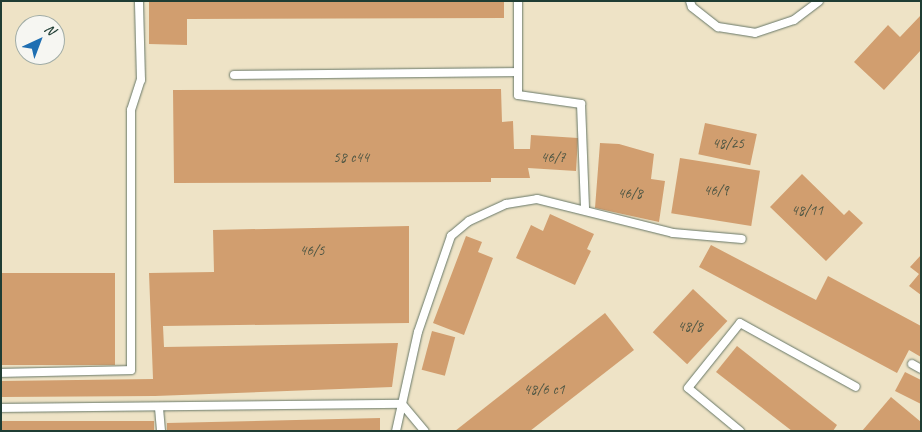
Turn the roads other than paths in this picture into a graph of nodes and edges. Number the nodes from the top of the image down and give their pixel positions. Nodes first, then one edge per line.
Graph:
1 (139, 1) edge
2 (518, 1) edge
3 (690, 1) edge
4 (819, 1) edge
5 (518, 72) junction
6 (234, 75) dead end
7 (585, 209) junction
8 (742, 239) dead end
9 (912, 364) dead end
10 (921, 369) edge
11 (1, 373) edge
12 (856, 386) dead end
13 (402, 404) junction
14 (1, 408) edge
15 (159, 408) junction
16 (161, 431) edge
17 (396, 431) edge
18 (425, 431) edge
19 (740, 431) edge

1 - 11 lane
2 - 5 lane
3 - 4 lane
5 - 6 lane
5 - 7 lane
7 - 8 lane
7 - 13 lane
9 - 10 lane
12 - 19 lane
13 - 15 lane
13 - 17 lane
13 - 18 lane
14 - 15 lane
15 - 16 lane

